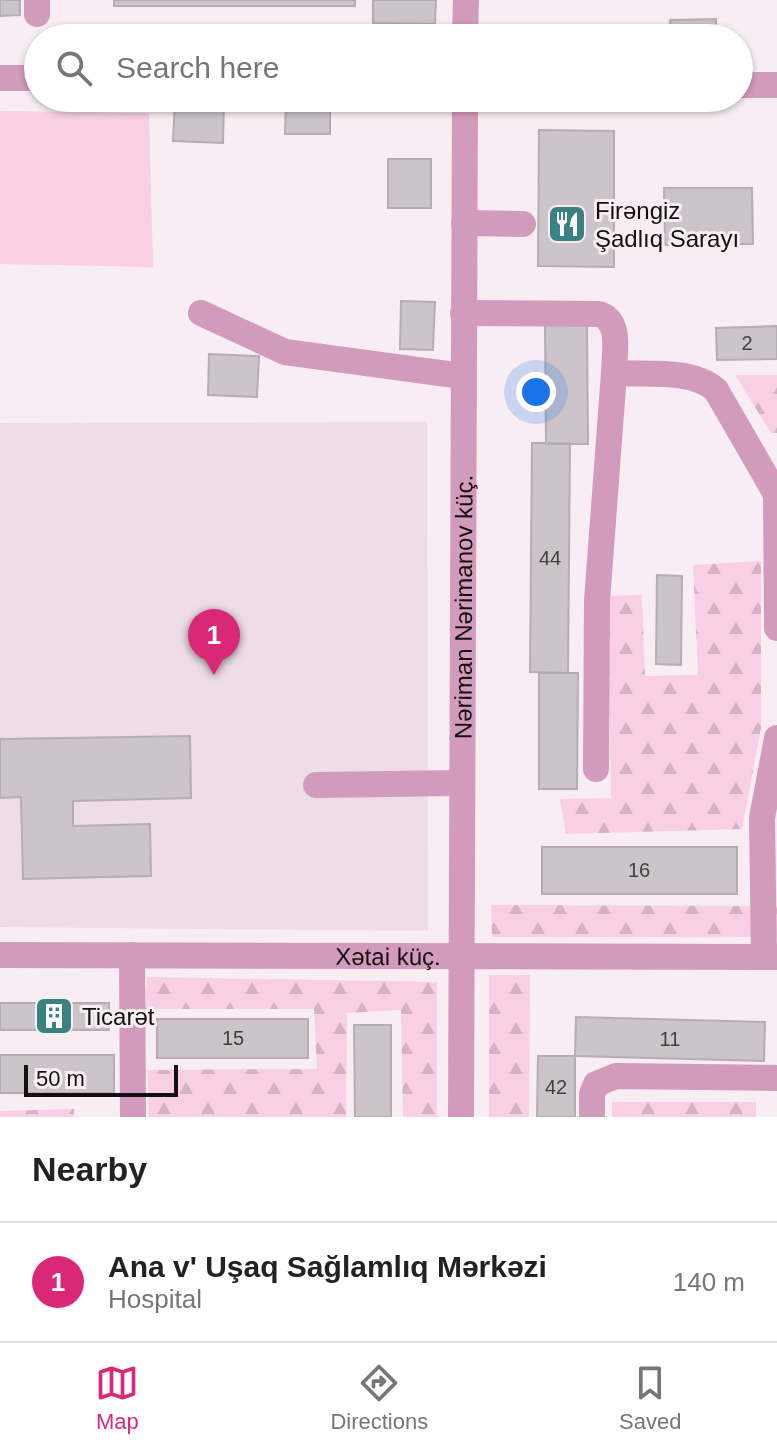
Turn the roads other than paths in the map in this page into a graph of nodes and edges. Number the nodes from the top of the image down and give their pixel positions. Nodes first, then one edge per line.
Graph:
1 (466, 0) edge
2 (465, 24) edge
3 (0, 78) edge
4 (24, 78) edge
5 (753, 85) edge
6 (777, 85) edge
7 (465, 112) edge
8 (464, 223) junction
9 (523, 224) dead end
10 (201, 313) dead end
11 (463, 313) junction
12 (614, 373) junction
13 (462, 376) junction
14 (776, 494) edge
15 (777, 628) edge
16 (777, 738) edge
17 (596, 769) dead end
18 (461, 783) junction
19 (316, 785) dead end
20 (0, 955) edge
21 (132, 955) junction
22 (461, 957) junction
23 (770, 957) edge
24 (777, 1078) edge
25 (133, 1117) edge
26 (461, 1117) edge
27 (592, 1117) edge

1 - 2 street
3 - 4 street
5 - 6 street
7 - 8 street, Nəriman Nərimanov küç.
8 - 9 street
8 - 11 street, Nəriman Nərimanov küç.
10 - 13 street
11 - 12 street
11 - 13 street, Nəriman Nərimanov küç.
12 - 14 street
12 - 17 street
13 - 18 street, Nəriman Nərimanov küç.
14 - 15 street
16 - 23 street
18 - 19 street
18 - 22 street, Nəriman Nərimanov küç.
20 - 21 street, Xətai küç.
21 - 22 street, Xətai küç.
21 - 25 street
22 - 23 street, Xətai küç.
22 - 26 street, Nəriman Nərimanov küç.
24 - 27 street

